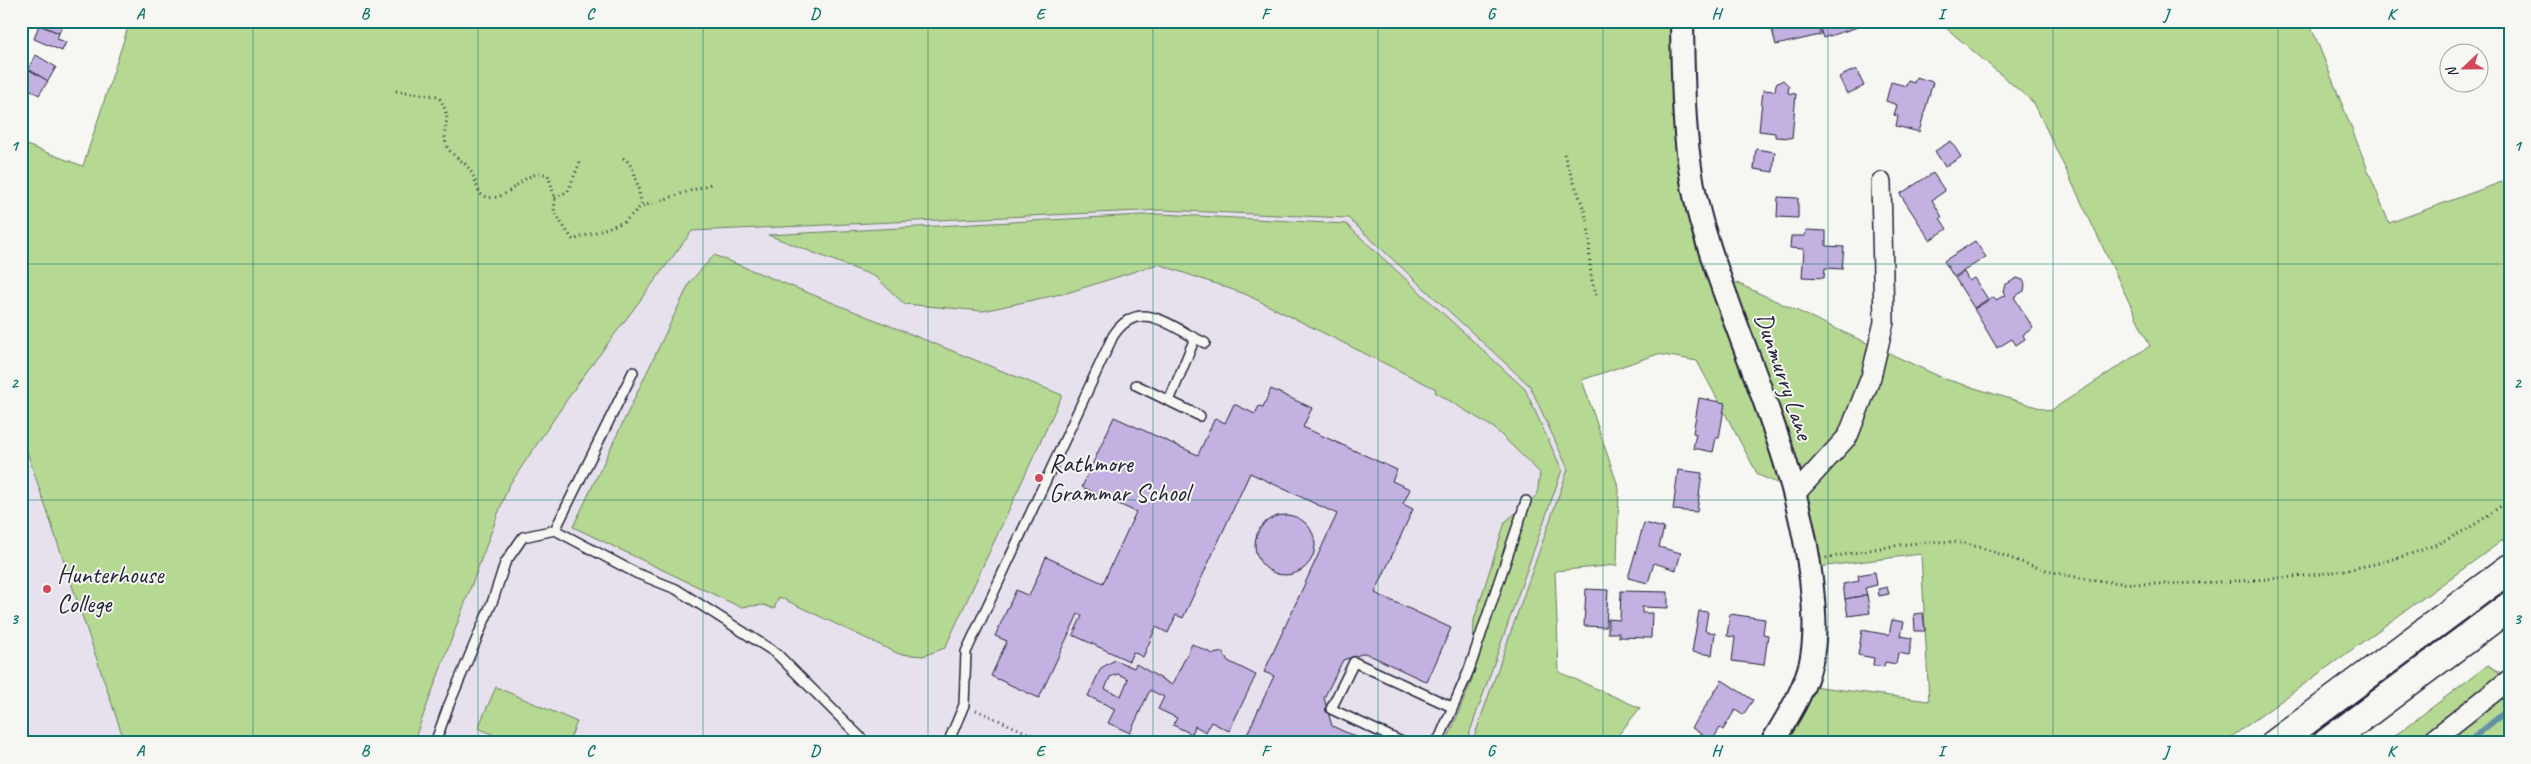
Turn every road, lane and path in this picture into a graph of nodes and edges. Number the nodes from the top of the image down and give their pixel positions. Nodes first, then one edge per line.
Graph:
1 (1682, 21) edge
2 (396, 91) dead end
3 (1564, 154) dead end
4 (623, 158) dead end
5 (580, 162) dead end
6 (1881, 182) dead end
7 (714, 183) dead end
8 (555, 198) junction
9 (642, 207) junction
10 (1598, 297) dead end
11 (1195, 338) junction
12 (1205, 343) dead end
13 (633, 372) dead end
14 (1136, 385) dead end
15 (1169, 401) junction
16 (1200, 416) dead end
17 (1795, 494) junction
18 (2510, 498) edge
19 (1526, 501) dead end
20 (555, 530) junction
21 (1809, 559) junction
22 (2510, 568) edge
23 (2510, 606) edge
24 (2510, 679) edge
25 (964, 705) junction
26 (1452, 707) junction
27 (435, 743) edge
28 (866, 743) edge
29 (948, 743) edge
30 (1050, 743) edge
31 (1404, 743) edge
32 (1435, 743) edge
33 (1772, 743) edge
34 (2276, 743) edge
35 (2327, 743) edge
36 (2429, 743) edge

1 - 17 street, Dunmurry Lane
2 - 8 path
3 - 10 path
4 - 9 path
5 - 8 path
6 - 17 street
7 - 9 path
8 - 9 path
11 - 12 lane
11 - 15 lane
11 - 25 lane
13 - 20 lane
14 - 15 lane
15 - 16 lane
17 - 21 street, Dunmurry Lane
18 - 21 path
19 - 26 lane
20 - 27 lane
20 - 28 lane
21 - 33 street, Dunmurry Lane
22 - 34 highway
23 - 35 highway
24 - 36 street
25 - 29 lane
25 - 30 path
26 - 31 lane
26 - 32 lane

